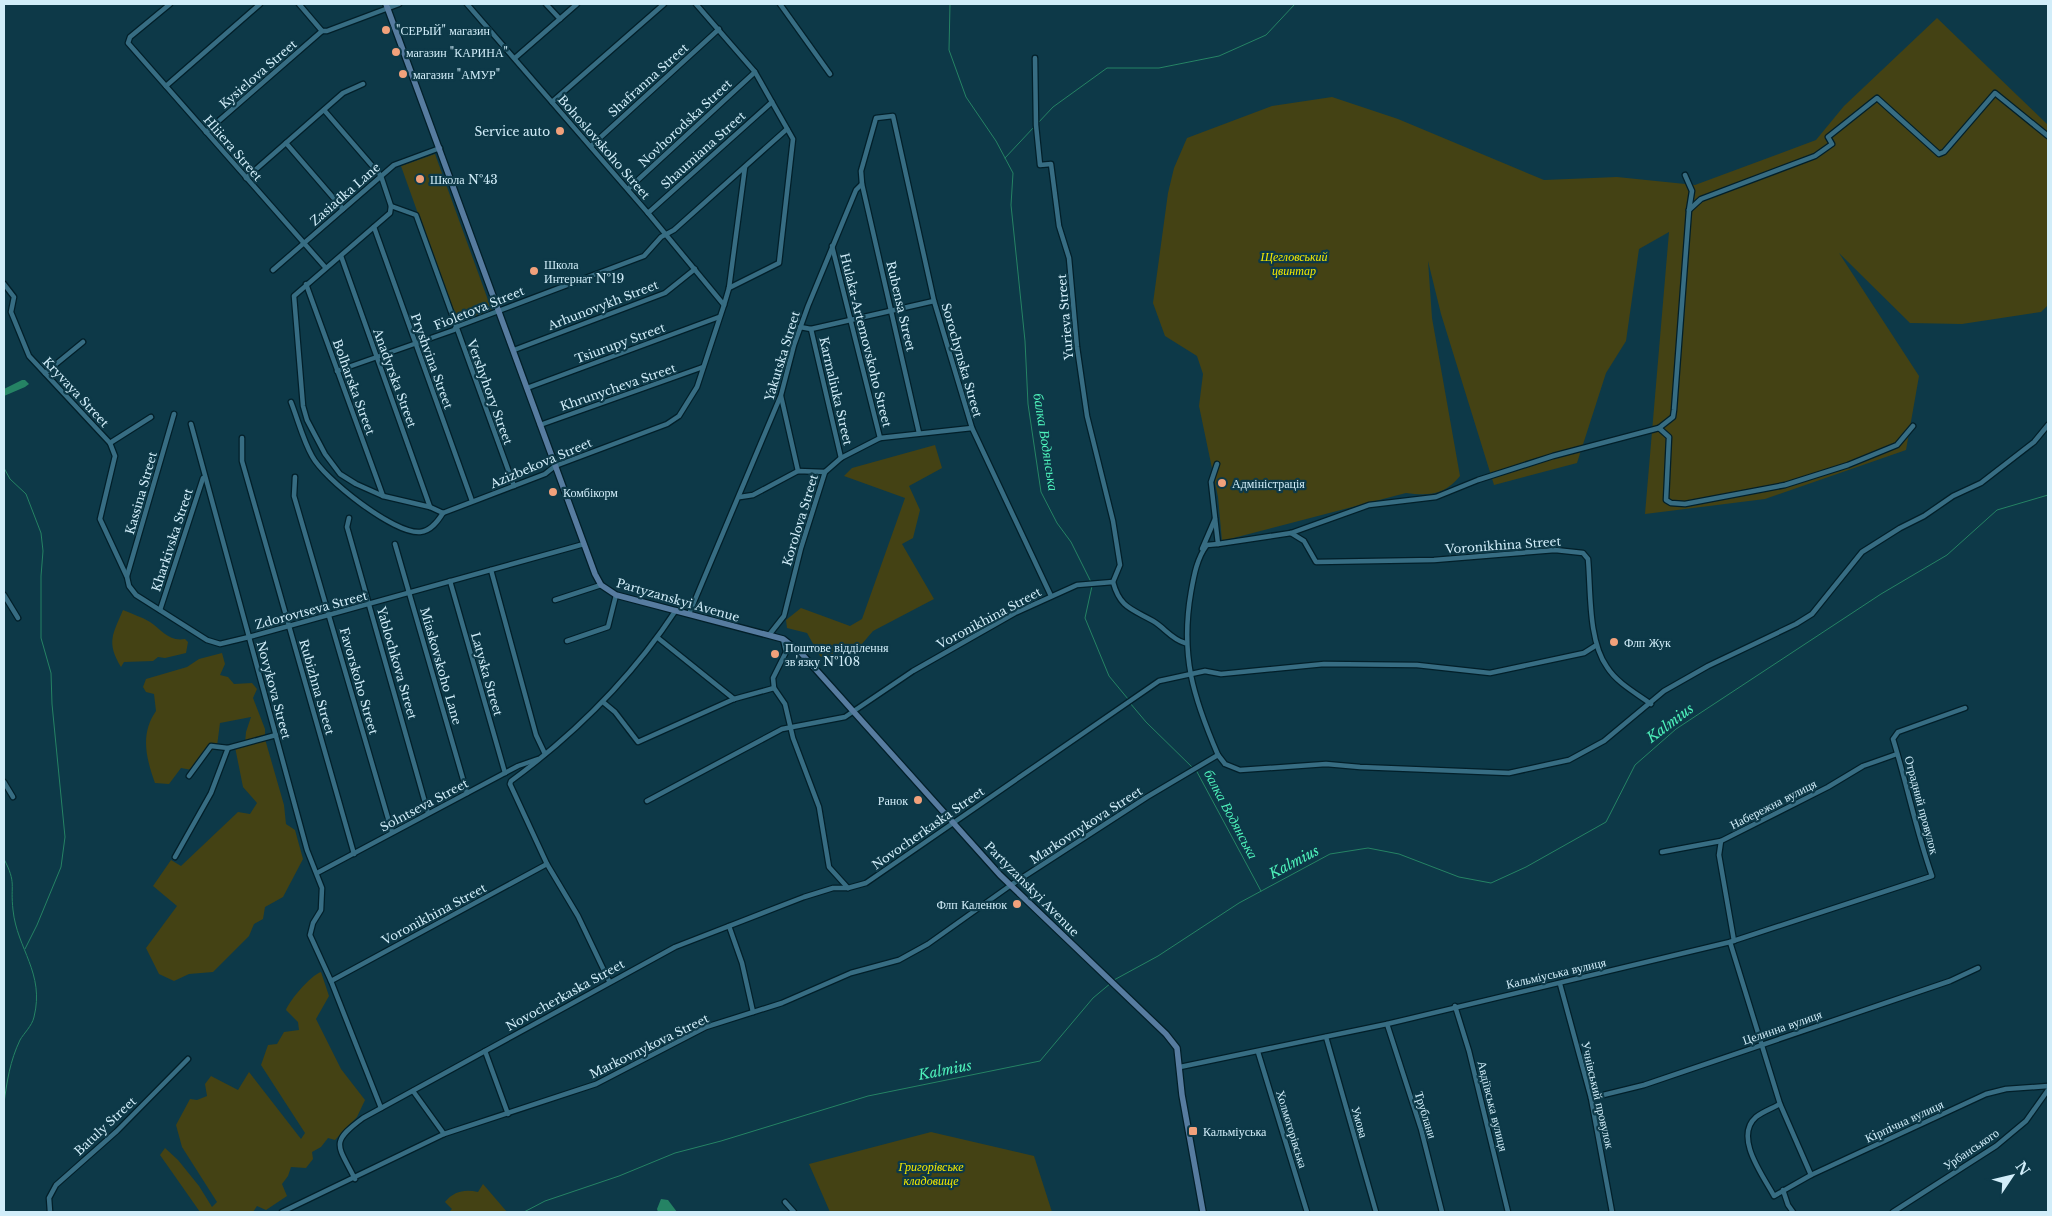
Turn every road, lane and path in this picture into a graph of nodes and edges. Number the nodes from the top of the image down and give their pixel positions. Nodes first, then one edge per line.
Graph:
1 (170, 4) edge
2 (260, 4) edge
3 (299, 4) edge
4 (399, 4) edge
5 (467, 4) edge
6 (546, 4) edge
7 (577, 4) edge
8 (664, 4) edge
9 (696, 4) edge
10 (780, 4) edge
11 (387, 6) edge
12 (560, 19) junction
13 (719, 29) junction
14 (322, 31) junction
15 (515, 58) junction
16 (1036, 58) dead end
17 (756, 72) junction
18 (830, 74) dead end
19 (363, 84) dead end
20 (166, 86) junction
21 (552, 102) junction
22 (772, 102) junction
23 (324, 110) junction
24 (893, 116) joint
25 (787, 129) junction
26 (206, 132) junction
27 (2048, 136) edge
28 (286, 143) junction
29 (591, 146) junction
30 (440, 148) junction
31 (745, 167) junction
32 (1685, 175) dead end
33 (381, 176) junction
34 (246, 178) junction
35 (862, 184) junction
36 (628, 189) junction
37 (391, 206) junction
38 (343, 209) junction
39 (1689, 210) junction
40 (648, 213) junction
41 (374, 227) junction
42 (666, 234) junction
43 (304, 243) junction
44 (832, 246) junction
45 (341, 256) junction
46 (325, 267) junction
47 (695, 269) junction
48 (273, 270) dead end
49 (4, 284) edge
50 (306, 284) junction
51 (729, 288) junction
52 (934, 301) junction
53 (724, 304) junction
54 (499, 310) junction
55 (892, 311) junction
56 (4, 312) edge
57 (11, 312) junction
58 (720, 317) junction
59 (852, 320) junction
60 (456, 327) junction
61 (800, 327) junction
62 (811, 329) junction
63 (83, 342) dead end
64 (416, 343) junction
65 (514, 350) junction
66 (377, 357) junction
67 (703, 367) junction
68 (337, 371) junction
69 (45, 373) junction
70 (527, 388) junction
71 (781, 395) junction
72 (291, 402) dead end
73 (174, 414) dead end
74 (151, 417) dead end
75 (191, 424) dead end
76 (540, 425) junction
77 (2048, 425) edge
78 (1913, 426) dead end
79 (972, 428) junction
80 (1659, 428) junction
81 (919, 433) junction
82 (242, 438) dead end
83 (880, 438) junction
84 (110, 443) junction
85 (841, 458) junction
86 (1217, 464) dead end
87 (555, 466) junction
88 (798, 471) junction
89 (825, 472) junction
90 (204, 477) junction
91 (295, 478) dead end
92 (514, 486) junction
93 (383, 496) junction
94 (740, 497) junction
95 (472, 501) junction
96 (430, 506) junction
97 (444, 513) junction
98 (349, 518) dead end
99 (1216, 518) junction
100 (100, 519) joint
101 (1291, 533) junction
102 (395, 544) dead end
103 (584, 544) junction
104 (1218, 544) junction
105 (1200, 554) junction
106 (490, 570) junction
107 (127, 577) junction
108 (450, 582) junction
109 (1113, 582) junction
110 (601, 585) junction
111 (409, 593) junction
112 (4, 595) edge
113 (616, 595) junction
114 (1051, 596) junction
115 (555, 600) dead end
116 (370, 604) junction
117 (160, 610) junction
118 (676, 610) junction
119 (689, 614) junction
120 (330, 615) junction
121 (18, 618) dead end
122 (289, 626) junction
123 (769, 636) junction
124 (249, 637) junction
125 (658, 638) junction
126 (783, 639) junction
127 (567, 641) dead end
128 (1185, 642) junction
129 (1595, 646) junction
130 (1191, 675) junction
131 (774, 688) junction
132 (734, 699) junction
133 (603, 702) junction
134 (1651, 704) junction
135 (1965, 708) dead end
136 (854, 710) junction
137 (791, 727) junction
138 (276, 735) junction
139 (228, 748) junction
140 (545, 754) junction
141 (1898, 754) junction
142 (1218, 755) junction
143 (542, 758) junction
144 (506, 773) junction
145 (189, 776) dead end
146 (4, 782) edge
147 (467, 793) junction
148 (13, 797) dead end
149 (647, 801) dead end
150 (428, 813) junction
151 (954, 823) junction
152 (392, 832) junction
153 (1721, 841) junction
154 (1662, 852) dead end
155 (354, 854) junction
156 (175, 857) dead end
157 (547, 864) junction
158 (317, 873) junction
159 (1932, 876) joint
160 (1011, 885) junction
161 (848, 888) junction
162 (729, 926) junction
163 (1732, 941) junction
164 (1978, 968) dead end
165 (331, 981) junction
166 (609, 981) junction
167 (1560, 984) junction
168 (1455, 1006) junction
169 (753, 1012) junction
170 (1387, 1024) junction
171 (1326, 1037) junction
172 (1762, 1044) junction
173 (485, 1051) junction
174 (1258, 1052) junction
175 (188, 1059) dead end
176 (1180, 1067) junction
177 (2048, 1086) edge
178 (2048, 1090) edge
179 (412, 1091) junction
180 (1591, 1098) junction
181 (1780, 1104) junction
182 (380, 1108) junction
183 (508, 1114) junction
184 (444, 1134) junction
185 (1811, 1175) junction
186 (355, 1179) junction
187 (1783, 1190) junction
188 (785, 1202) dead end
189 (1788, 1205) junction
190 (50, 1212) edge
191 (282, 1212) edge
192 (794, 1212) edge
193 (1203, 1212) edge
194 (1307, 1212) edge
195 (1376, 1212) edge
196 (1442, 1212) edge
197 (1508, 1212) edge
198 (1612, 1212) edge
199 (1787, 1212) edge
200 (1793, 1212) edge
201 (1893, 1212) edge

1 - 20 street, Hliiera Street
2 - 20 street
3 - 14 street
4 - 11 street
5 - 15 street, Bohoslovskoho Street
6 - 12 street
7 - 12 street
8 - 21 street
9 - 13 street
10 - 18 street
11 - 14 street
11 - 30 street, Partyzanskyi Avenue
12 - 15 street
13 - 17 street
13 - 29 street, Shafranna Street
14 - 26 street, Kysielova Street
15 - 21 street, Bohoslovskoho Street
16 - 109 street, Yurieva Street
17 - 22 street
17 - 36 street, Novhorodska Street
19 - 23 street
20 - 26 street, Hliiera Street
21 - 29 street, Bohoslovskoho Street
22 - 25 street
22 - 40 street, Shaumiana Street
23 - 28 street
23 - 33 street
24 - 35 street, Yakutska Street
24 - 52 street, Sorochynska Street
25 - 31 street, Fioletova Street
25 - 51 street
26 - 34 street, Hliiera Street
27 - 39 street
28 - 34 street
28 - 38 street
29 - 36 street, Bohoslovskoho Street
30 - 33 street, Zasiadka Lane
30 - 54 street, Partyzanskyi Avenue
31 - 42 street, Fioletova Street
31 - 51 street, Azizbekova Street
32 - 39 street
33 - 37 street
33 - 38 street, Zasiadka Lane
34 - 43 street, Hliiera Street
35 - 44 street, Yakutska Street
35 - 55 street, Rubensa Street
36 - 40 street, Bohoslovskoho Street
37 - 41 street
37 - 60 street, Vershyhory Street
38 - 43 street, Zasiadka Lane
39 - 80 street
40 - 42 street, Bohoslovskoho Street
41 - 45 street
41 - 64 street, Pryshvina Street
42 - 47 street, Bohoslovskoho Street
42 - 54 street, Fioletova Street
43 - 46 street, Hliiera Street
43 - 48 street, Zasiadka Lane
44 - 59 street, Hulaka-Artemovskoho Street
44 - 61 street, Yakutska Street
45 - 46 street
45 - 66 street, Anadyrska Street
46 - 50 street
47 - 53 street, Bohoslovskoho Street
47 - 65 street, Arhunovykh Street
49 - 57 street, Kryvaya Street
50 - 68 street, Bolharska Street
50 - 93 street
51 - 53 street, Azizbekova Street
52 - 55 street
52 - 79 street, Sorochynska Street
53 - 58 street, Azizbekova Street
54 - 60 street, Fioletova Street
54 - 65 street, Partyzanskyi Avenue
55 - 59 street
55 - 81 street, Rubensa Street
56 - 57 street
57 - 69 street, Kryvaya Street
58 - 67 street, Azizbekova Street
58 - 70 street, Tsiurupy Street
59 - 62 street
59 - 83 street, Hulaka-Artemovskoho Street
60 - 64 street, Fioletova Street
60 - 92 street, Vershyhory Street
61 - 62 street
61 - 71 street, Yakutska Street
62 - 85 street, Karmaliuka Street
63 - 69 street
64 - 66 street, Fioletova Street
64 - 95 street, Pryshvina Street
65 - 70 street, Partyzanskyi Avenue
66 - 68 street, Fioletova Street
66 - 96 street, Anadyrska Street
67 - 76 street, Khrunycheva Street
67 - 87 street, Azizbekova Street
68 - 93 street, Bolharska Street
69 - 84 street, Kryvaya Street
70 - 76 street, Partyzanskyi Avenue
71 - 88 street
71 - 94 street, Yakutska Street
72 - 97 street
73 - 107 street, Kassina Street
74 - 84 street
75 - 90 street, Novykova Street
76 - 87 street, Partyzanskyi Avenue
77 - 134 street
78 - 80 street
79 - 81 street, Korolova Street
79 - 114 street, Sorochynska Street
80 - 101 street
81 - 83 street, Korolova Street
82 - 122 street, Rubizhna Street
83 - 85 street, Korolova Street
84 - 100 street, Kryvaya Street
85 - 89 street, Korolova Street
86 - 99 street
87 - 92 street, Azizbekova Street
87 - 103 street, Partyzanskyi Avenue
88 - 89 street
88 - 94 street
89 - 123 street, Korolova Street
90 - 117 street, Kharkivska Street
90 - 124 street, Novykova Street
91 - 120 street, Favorskoho Street
92 - 95 street, Azizbekova Street
93 - 96 street
94 - 119 street, Yakutska Street
95 - 97 street, Azizbekova Street
96 - 97 street
98 - 116 street, Yablochkova Street
99 - 104 street
99 - 105 street
100 - 107 street, Zdorovtseva Street
101 - 104 street
101 - 129 street, Voronikhina Street
102 - 111 street, Miaskovskoho Lane
103 - 106 street, Zdorovtseva Street
103 - 110 street, Partyzanskyi Avenue
104 - 105 street
105 - 128 street
106 - 108 street, Zdorovtseva Street
106 - 140 street
107 - 117 street, Zdorovtseva Street
108 - 111 street, Zdorovtseva Street
108 - 144 street, Latyska Street
109 - 114 street, Voronikhina Street
109 - 128 street
110 - 113 street, Partyzanskyi Avenue
110 - 115 street
111 - 116 street, Zdorovtseva Street
111 - 147 street, Miaskovskoho Lane
112 - 121 street
113 - 118 street, Partyzanskyi Avenue
113 - 127 street
114 - 136 street, Voronikhina Street
116 - 120 street, Zdorovtseva Street
116 - 150 street, Yablochkova Street
117 - 124 street, Zdorovtseva Street
118 - 119 street, Partyzanskyi Avenue
118 - 125 street
119 - 123 street, Partyzanskyi Avenue
120 - 122 street, Zdorovtseva Street
120 - 152 street, Favorskoho Street
122 - 124 street, Zdorovtseva Street
122 - 155 street, Rubizhna Street
123 - 126 street, Partyzanskyi Avenue
124 - 138 street, Novykova Street
125 - 132 street
125 - 133 street
126 - 131 street
126 - 136 street, Partyzanskyi Avenue
128 - 130 street
129 - 130 street, Novocherkaska Street
129 - 134 street, Voronikhina Street
130 - 142 street
130 - 151 street, Novocherkaska Street
131 - 132 street
131 - 137 street
132 - 133 street
133 - 140 street
134 - 142 street
135 - 141 street, Отрадний провулок
136 - 137 street, Voronikhina Street
136 - 151 street, Partyzanskyi Avenue
137 - 149 street, Voronikhina Street
137 - 161 street
138 - 139 street
138 - 158 street, Novykova Street
139 - 145 street
139 - 156 street
140 - 143 street
141 - 153 street, Набережна вулиця
141 - 159 street, Отрадний провулок
142 - 160 street, Markovnykova Street
143 - 144 street, Solntseva Street
143 - 157 street
144 - 147 street, Solntseva Street
146 - 148 street
147 - 150 street, Solntseva Street
150 - 152 street, Solntseva Street
151 - 160 street, Partyzanskyi Avenue
151 - 161 street, Novocherkaska Street
152 - 155 street, Solntseva Street
153 - 154 street
153 - 163 street, Набережна вулиця
155 - 158 street, Solntseva Street
157 - 165 street, Voronikhina Street
157 - 166 street
158 - 165 street, Novykova Street
159 - 163 street, Кальміуська вулиця
160 - 169 street, Markovnykova Street
160 - 176 street, Partyzanskyi Avenue
161 - 162 street, Novocherkaska Street
162 - 166 street, Novocherkaska Street
162 - 169 street
163 - 167 street, Кальміуська вулиця
163 - 172 street, Набережна вулиця
164 - 172 street, Целинна вулиця
165 - 182 street, Novykova Street
166 - 173 street, Novocherkaska Street
167 - 168 street, Кальміуська вулиця
167 - 180 street, Учнівський провулок
168 - 170 street, Кальміуська вулиця
168 - 197 street, Авдіївська вулиця
169 - 183 street, Markovnykova Street
170 - 171 street, Кальміуська вулиця
170 - 196 street, Трублани
171 - 174 street, Кальміуська вулиця
171 - 195 street, Умова
172 - 180 street, Целинна вулиця
172 - 181 street, Набережна вулиця
173 - 179 street, Novocherkaska Street
173 - 183 street
174 - 176 street, Кальміуська вулиця
174 - 194 street, Холмогорівська
175 - 190 street, Batuly Street
176 - 193 street, Partyzanskyi Avenue
177 - 185 street, Кiрпiчна вулиця
178 - 201 street, Урбанського
179 - 182 street, Novocherkaska Street
179 - 184 street
180 - 198 street, Учнівський провулок
181 - 185 street, Набережна вулиця
181 - 187 street, Кiрпiчна вулиця
182 - 186 street, Novocherkaska Street
183 - 184 street, Markovnykova Street
184 - 186 street, Markovnykova Street
185 - 187 street, Кiрпiчна вулиця
186 - 191 street, Markovnykova Street
187 - 189 street
188 - 192 street
189 - 199 street
189 - 200 street

